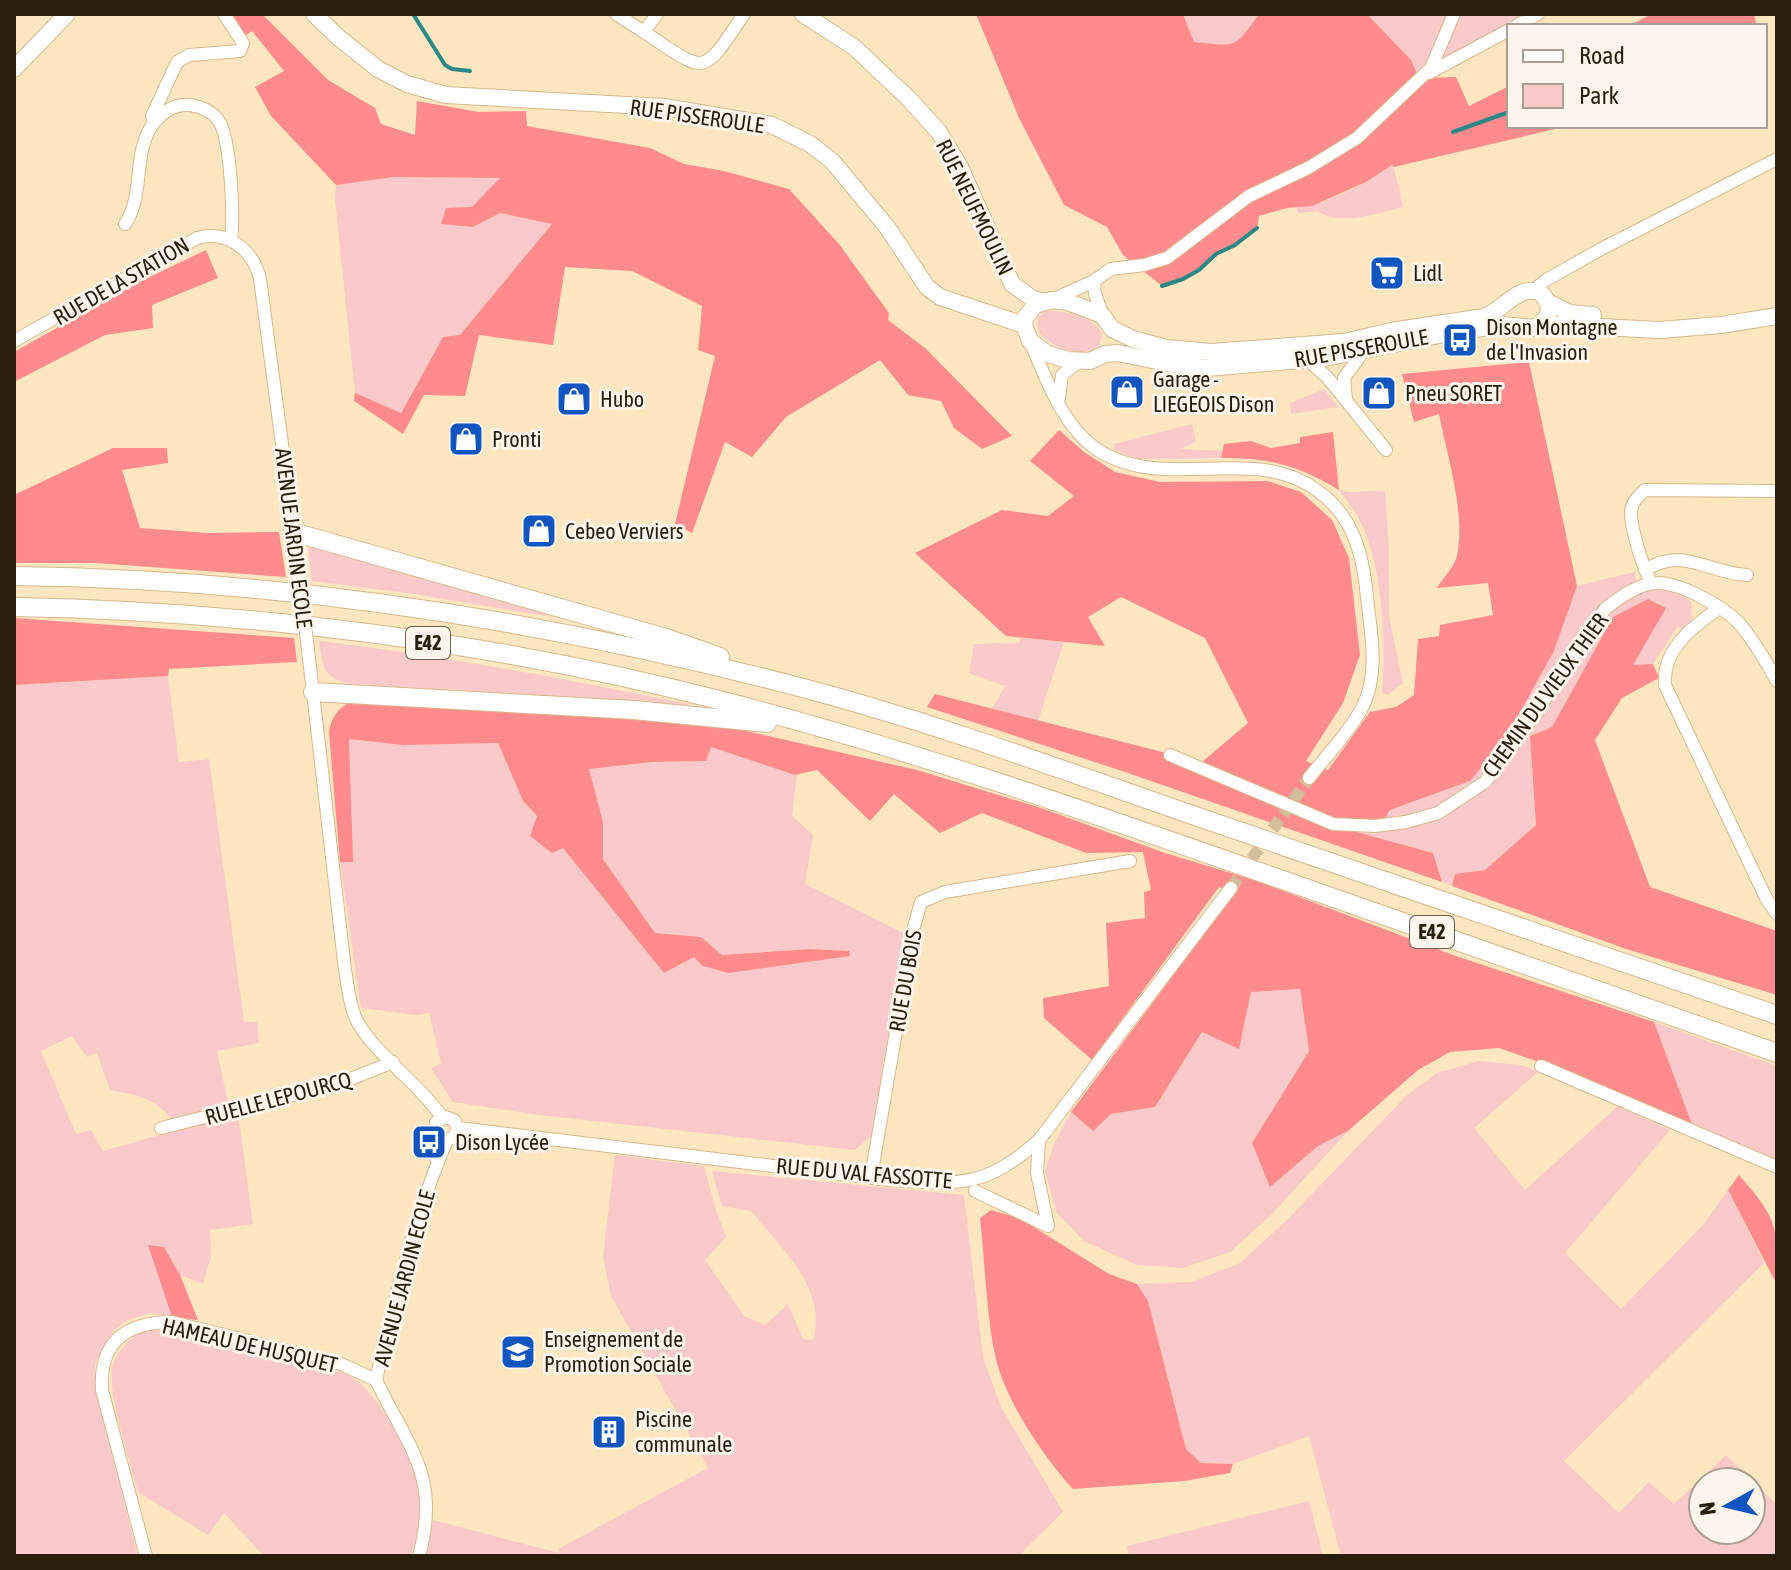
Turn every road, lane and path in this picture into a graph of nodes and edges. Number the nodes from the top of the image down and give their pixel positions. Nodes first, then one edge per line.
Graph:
1 (67, 14) edge
2 (224, 14) edge
3 (314, 14) edge
4 (616, 14) edge
5 (657, 14) edge
6 (744, 14) edge
7 (803, 14) edge
8 (1454, 14) edge
9 (1538, 14) edge
10 (1520, 24) edge
11 (1507, 31) edge
12 (644, 32) junction
13 (14, 69) edge
14 (1419, 79) junction
15 (154, 122) junction
16 (1777, 159) edge
17 (125, 224) dead end
18 (231, 240) junction
19 (1094, 281) junction
20 (1534, 290) junction
21 (1513, 299) junction
22 (1047, 300) junction
23 (1549, 303) junction
24 (1777, 316) edge
25 (1107, 322) junction
26 (1541, 324) junction
27 (1521, 326) junction
28 (1677, 328) junction
29 (1027, 333) junction
30 (14, 341) edge
31 (1363, 352) junction
32 (1105, 354) junction
33 (1308, 360) junction
34 (1078, 362) junction
35 (1346, 400) junction
36 (1060, 405) junction
37 (1386, 450) dead end
38 (1777, 491) edge
39 (293, 532) junction
40 (1645, 570) junction
41 (1747, 575) dead end
42 (14, 576) edge
43 (1651, 583) junction
44 (14, 607) edge
45 (1718, 609) junction
46 (1777, 652) edge
47 (1762, 655) junction
48 (1777, 681) edge
49 (805, 689) junction
50 (313, 692) junction
51 (833, 732) junction
52 (1170, 755) dead end
53 (1309, 778) tunnel mouth
54 (1130, 861) dead end
55 (1231, 888) tunnel mouth
56 (1777, 914) edge
57 (1777, 1015) edge
58 (1777, 1053) edge
59 (393, 1062) junction
60 (1541, 1066) dead end
61 (442, 1117) junction
62 (161, 1128) dead end
63 (458, 1128) junction
64 (442, 1139) junction
65 (1039, 1140) junction
66 (1777, 1167) edge
67 (871, 1177) junction
68 (975, 1191) dead end
69 (376, 1380) junction
70 (146, 1556) edge
71 (419, 1556) edge

1 - 13 main road
2 - 15 street
3 - 29 main road, RUE PISSEROULE
4 - 12 street
5 - 12 street
6 - 12 street
7 - 22 main road, RUE NEUFMOULIN
8 - 14 street
9 - 10 street
11 - 14 street
14 - 19 street
15 - 17 street
15 - 18 street
16 - 20 street
18 - 30 street, RUE DE LA STATION
18 - 39 street, AVENUE JARDIN ECOLE
19 - 22 street
19 - 25 street
20 - 21 main road
20 - 23 main road
21 - 25 main road, RUE PISSEROULE
21 - 27 main road
22 - 25 main road, RUE PISSEROULE
22 - 29 main road
23 - 26 main road
23 - 28 main road
24 - 28 main road
25 - 32 main road
26 - 27 main road
26 - 28 main road
27 - 31 main road, RUE PISSEROULE
29 - 34 main road, RUE PISSEROULE
29 - 36 street
31 - 33 main road, RUE PISSEROULE
31 - 35 street
32 - 33 main road, RUE PISSEROULE
32 - 34 main road, RUE PISSEROULE
33 - 35 street
34 - 36 street
35 - 37 street
36 - 53 street
38 - 40 street
39 - 49 highway
39 - 50 street, AVENUE JARDIN ECOLE, bridge
40 - 41 street
40 - 43 street
42 - 49 highway, E42
43 - 45 street
43 - 52 street, CHEMIN DU VIEUX THIER
44 - 51 highway, E42
45 - 47 street
45 - 56 street
46 - 47 street
47 - 48 street
49 - 57 highway, E42
50 - 51 highway
50 - 59 street, AVENUE JARDIN ECOLE
51 - 58 highway, E42
54 - 67 street, RUE DU BOIS
55 - 65 street, RUE DU VAL FASSOTTE
59 - 61 street, AVENUE JARDIN ECOLE
59 - 62 street, RUELLE LEPOURCQ
60 - 66 street
61 - 63 street
61 - 64 street
63 - 64 street
63 - 67 street, RUE DU VAL FASSOTTE
64 - 69 street, AVENUE JARDIN ECOLE
65 - 67 street, RUE DU VAL FASSOTTE
65 - 68 street
69 - 70 street, HAMEAU DE HUSQUET
69 - 71 street

